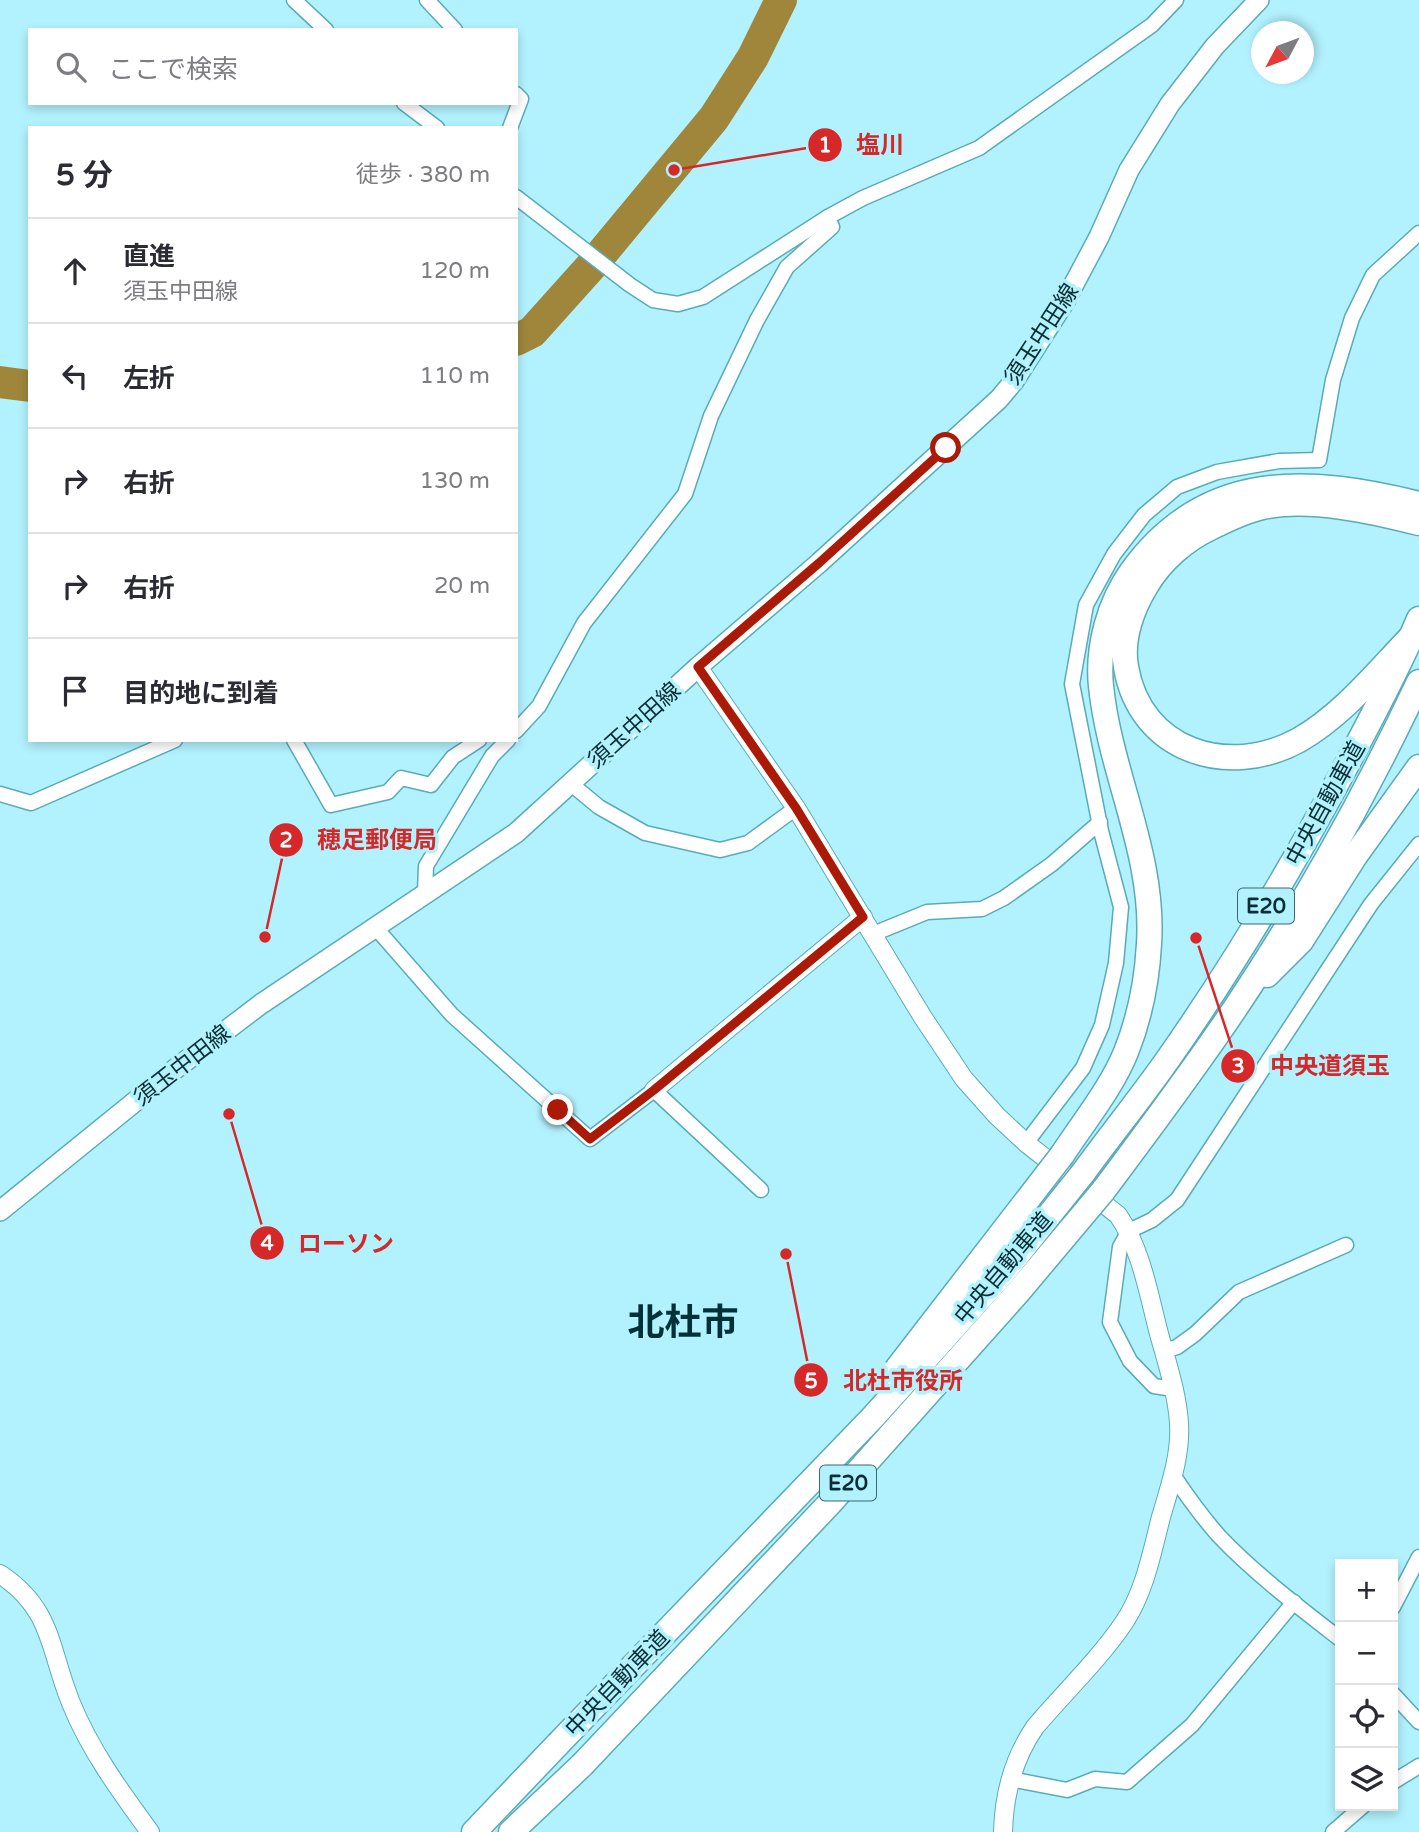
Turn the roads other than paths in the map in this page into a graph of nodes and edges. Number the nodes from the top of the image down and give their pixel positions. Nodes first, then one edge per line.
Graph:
1 (294, 0) edge
2 (427, 0) edge
3 (1177, 0) edge
4 (1259, 0) edge
5 (324, 28) edge
6 (454, 28) edge
7 (518, 96) edge
8 (407, 105) edge
9 (434, 126) edge
10 (511, 126) edge
11 (518, 199) edge
12 (828, 217) junction
13 (1419, 233) edge
14 (1419, 504) edge
15 (1419, 523) edge
16 (1415, 627) edge
17 (698, 667) junction
18 (1419, 682) edge
19 (518, 729) edge
20 (170, 742) edge
21 (295, 742) edge
22 (476, 742) edge
23 (506, 742) edge
24 (1419, 766) edge
25 (570, 783) junction
26 (0, 794) edge
27 (796, 808) junction
28 (1100, 822) junction
29 (1419, 844) edge
30 (425, 893) junction
31 (863, 917) junction
32 (375, 927) junction
33 (873, 934) junction
34 (1241, 1000) junction
35 (654, 1090) junction
36 (1026, 1143) junction
37 (761, 1190) dead end
38 (0, 1211) edge
39 (1129, 1231) junction
40 (1346, 1245) dead end
41 (1164, 1351) junction
42 (1173, 1389) junction
43 (1173, 1475) junction
44 (811, 1483) junction
45 (1419, 1557) edge
46 (0, 1574) edge
47 (0, 1585) edge
48 (23, 1592) junction
49 (1398, 1597) edge
50 (1294, 1602) junction
51 (1335, 1635) edge
52 (1398, 1699) edge
53 (1419, 1722) edge
54 (1419, 1766) edge
55 (1010, 1779) junction
56 (1398, 1779) edge
57 (1357, 1811) edge
58 (150, 1832) edge
59 (474, 1832) edge
60 (511, 1832) edge
61 (1003, 1832) edge
62 (1332, 1832) edge

1 - 5 street
2 - 6 street
3 - 12 street
4 - 17 main road, 須玉中田線
7 - 10 street
8 - 9 street
11 - 12 street
12 - 19 street
13 - 28 street
14 - 44 highway, bridge
15 - 16 highway
16 - 44 highway, 中央自動車道 / E20, bridge
17 - 25 main road, 須玉中田線
17 - 27 street
18 - 34 highway, 中央自動車道 / E20
20 - 26 street
21 - 22 street
23 - 30 street
24 - 34 highway
25 - 27 street
25 - 30 main road, 須玉中田線
27 - 31 street
28 - 33 street
28 - 36 street
29 - 39 street
30 - 32 main road, 須玉中田線
31 - 33 street
31 - 35 street
32 - 35 street
32 - 38 main road, 須玉中田線
33 - 36 street
34 - 60 highway, 中央自動車道 / E20, bridge
35 - 37 street
36 - 39 street
39 - 41 street
39 - 42 street
40 - 41 street
41 - 42 street
42 - 43 street
43 - 50 street
43 - 55 street
44 - 59 highway, 中央自動車道 / E20, bridge
45 - 49 street
46 - 48 street
47 - 48 street
48 - 58 street
50 - 51 street
50 - 55 street
52 - 53 street
54 - 56 street
55 - 61 street
57 - 62 street

